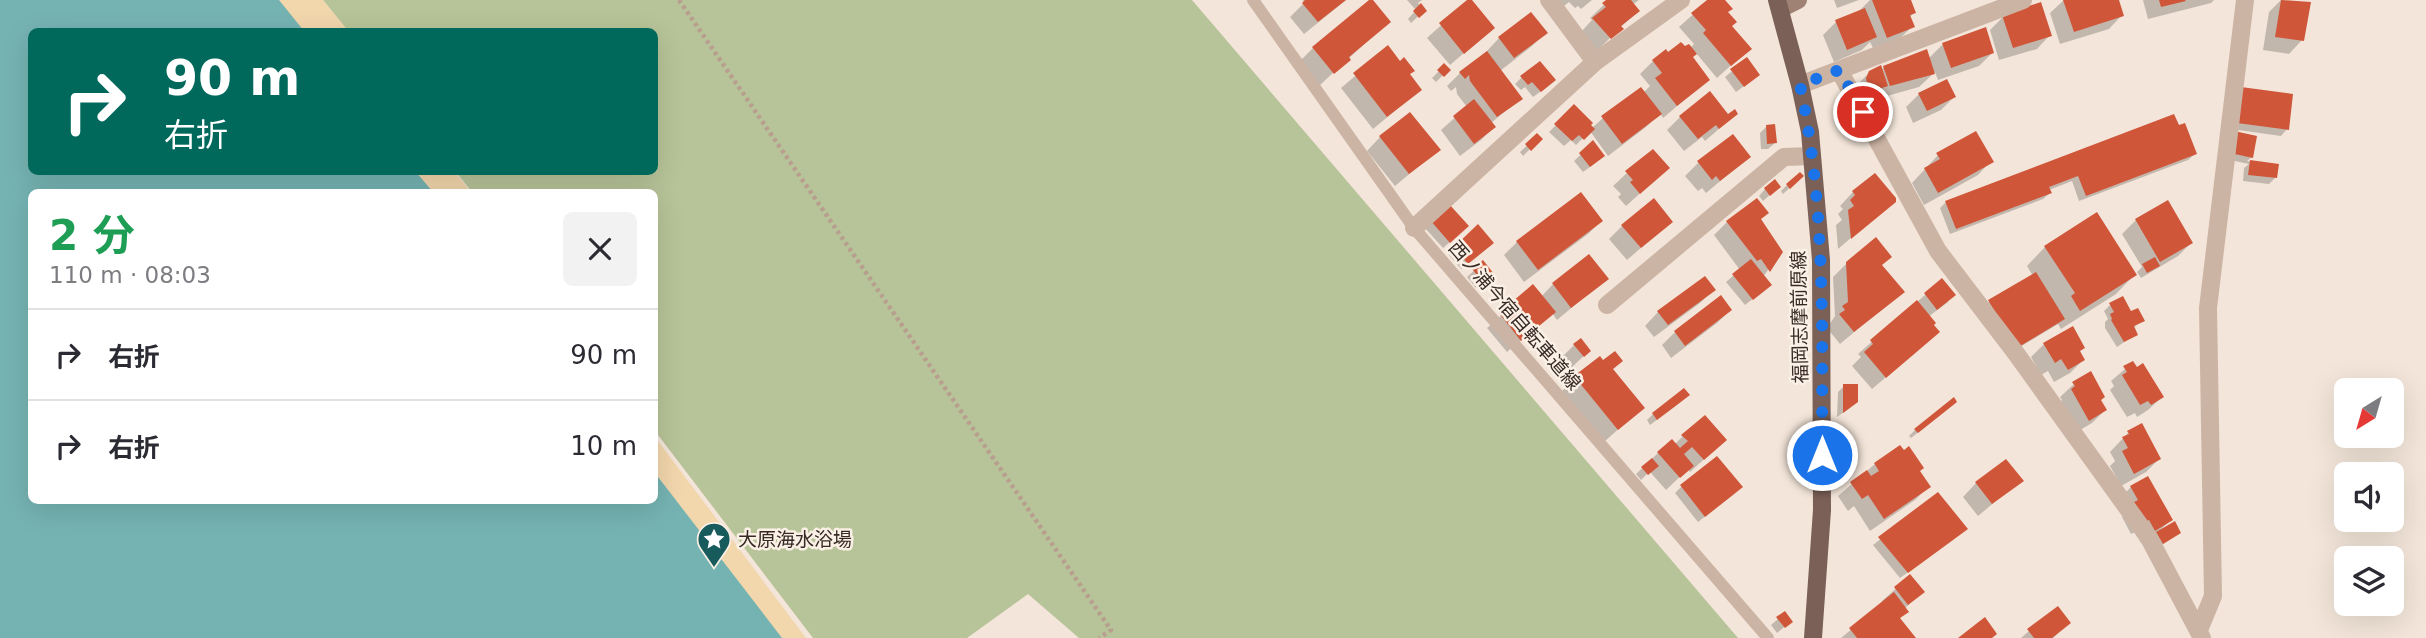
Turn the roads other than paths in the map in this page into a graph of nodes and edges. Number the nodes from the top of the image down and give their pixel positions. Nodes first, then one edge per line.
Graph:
1 (1253, 0) edge
2 (1549, 0) edge
3 (1681, 0) edge
4 (1798, 0) edge
5 (2023, 0) edge
6 (2245, 0) edge
7 (1779, 5) edge
8 (1595, 62) junction
9 (1839, 70) junction
10 (1800, 85) junction
11 (1812, 156) junction
12 (1414, 228) junction
13 (1607, 305) dead end
14 (2201, 634) edge
15 (1768, 638) edge
16 (1813, 638) edge

1 - 12 lane, 西ノ浦今宿自転車道線
2 - 8 street
3 - 8 street
4 - 7 main road
5 - 9 street
6 - 14 street
7 - 10 main road, 福岡志摩前原線
8 - 12 street
9 - 10 street
9 - 14 street
10 - 11 main road, 福岡志摩前原線
11 - 13 street
11 - 16 main road, 福岡志摩前原線
12 - 15 lane, 西ノ浦今宿自転車道線

